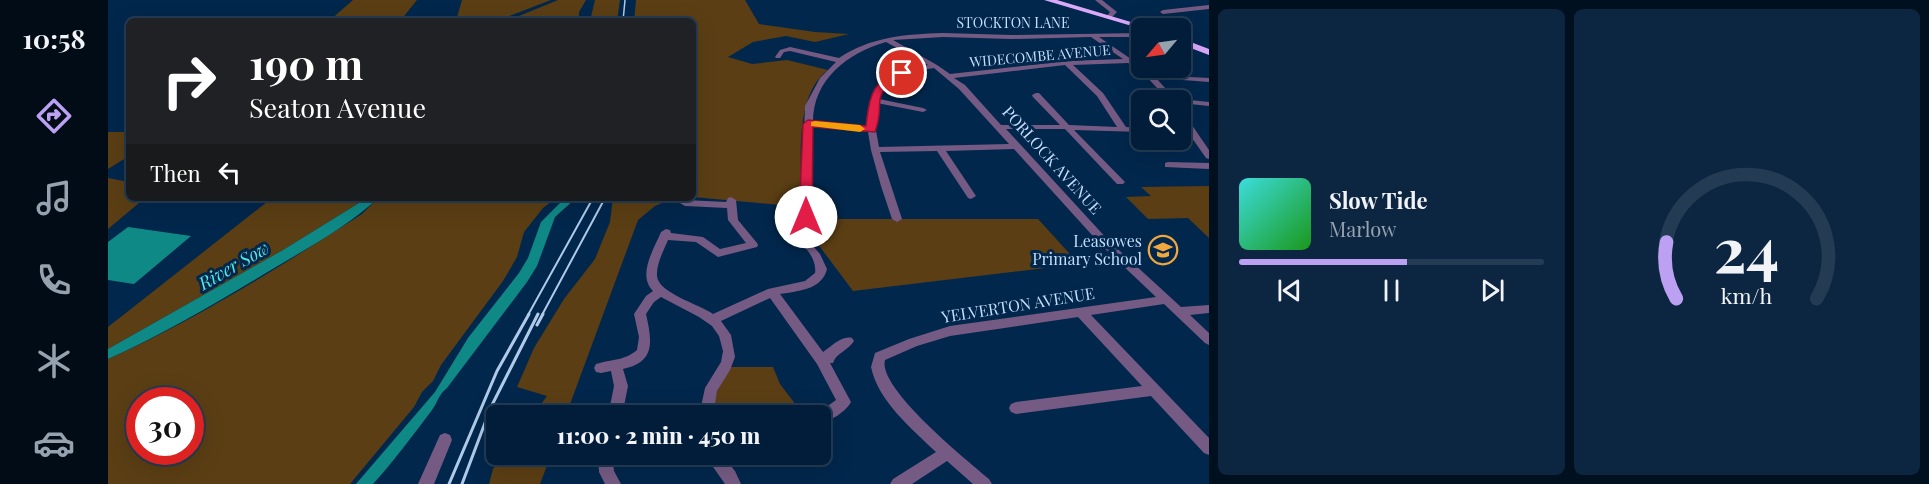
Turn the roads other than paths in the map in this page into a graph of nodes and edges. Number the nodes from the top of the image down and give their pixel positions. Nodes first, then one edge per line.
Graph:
1 (1048, 0) edge
2 (1098, 0) edge
3 (1209, 7) edge
4 (1163, 12) dead end
5 (1110, 16) junction
6 (1131, 23) edge
7 (1092, 35) junction
8 (1131, 35) edge
9 (887, 40) junction
10 (1191, 45) edge
11 (1207, 50) edge
12 (777, 57) dead end
13 (841, 61) junction
14 (1131, 61) edge
15 (1131, 62) edge
16 (1067, 63) junction
17 (935, 66) junction
18 (949, 76) junction
19 (1153, 78) edge
20 (1185, 78) edge
21 (1209, 80) edge
22 (1163, 90) edge
23 (1036, 95) dead end
24 (874, 100) junction
25 (1191, 102) edge
26 (1209, 104) edge
27 (923, 110) dead end
28 (808, 124) junction
29 (999, 127) junction
30 (1064, 127) junction
31 (1123, 129) junction
32 (1131, 129) edge
33 (1191, 129) edge
34 (871, 130) junction
35 (1191, 135) edge
36 (1195, 135) junction
37 (1016, 146) junction
38 (940, 148) junction
39 (875, 150) junction
40 (1209, 156) edge
41 (1166, 165) dead end
42 (1209, 166) edge
43 (1120, 182) dead end
44 (971, 196) dead end
45 (685, 203) dead end
46 (806, 217) dead end
47 (897, 219) dead end
48 (788, 224) dead end
49 (660, 292) junction
50 (772, 292) junction
51 (1165, 300) junction
52 (1209, 309) edge
53 (1081, 312) junction
54 (1178, 312) junction
55 (714, 320) junction
56 (1209, 340) edge
57 (848, 341) dead end
58 (828, 359) junction
59 (616, 366) junction
60 (601, 368) dead end
61 (1153, 390) junction
62 (617, 405) edge
63 (708, 405) edge
64 (1016, 408) dead end
65 (831, 411) edge
66 (445, 440) dead end
67 (1209, 448) edge
68 (947, 453) junction
69 (606, 465) edge
70 (720, 465) edge
71 (426, 484) edge
72 (614, 484) edge
73 (733, 484) edge
74 (898, 484) edge
75 (984, 484) edge

1 - 5 highway
2 - 5 street
3 - 4 street
5 - 6 highway
7 - 8 street, STOCKTON LANE
7 - 9 street, STOCKTON LANE
7 - 14 street
9 - 13 street, STOCKTON LANE
9 - 17 street, PORLOCK AVENUE
10 - 11 highway
12 - 13 street
13 - 28 street, STOCKTON LANE
15 - 16 street, WIDECOMBE AVENUE
16 - 18 street, WIDECOMBE AVENUE
16 - 31 street
17 - 18 street, PORLOCK AVENUE
17 - 24 street
18 - 29 street, PORLOCK AVENUE
19 - 22 street
20 - 21 street
23 - 30 street
24 - 27 street
24 - 34 street
25 - 26 street
28 - 34 street
28 - 46 street, STOCKTON LANE
29 - 30 street
29 - 37 street, PORLOCK AVENUE
30 - 31 street
30 - 43 street
31 - 32 street
33 - 36 street
34 - 39 street
35 - 36 street
36 - 40 street
37 - 38 street
37 - 51 street, PORLOCK AVENUE
38 - 39 street
38 - 44 street
39 - 47 street
41 - 42 street
45 - 49 street
48 - 50 street
49 - 55 street
49 - 59 street
50 - 55 street
50 - 58 street
51 - 53 street, YELVERTON AVENUE
51 - 54 street, PORLOCK AVENUE
52 - 54 street
53 - 61 street
53 - 68 street, YELVERTON AVENUE
54 - 56 street, PORLOCK AVENUE
55 - 63 street
57 - 58 street
58 - 65 street
59 - 60 street
59 - 62 street
61 - 64 street
61 - 67 street
66 - 71 street
68 - 74 street
68 - 75 street
69 - 72 street
70 - 73 street

